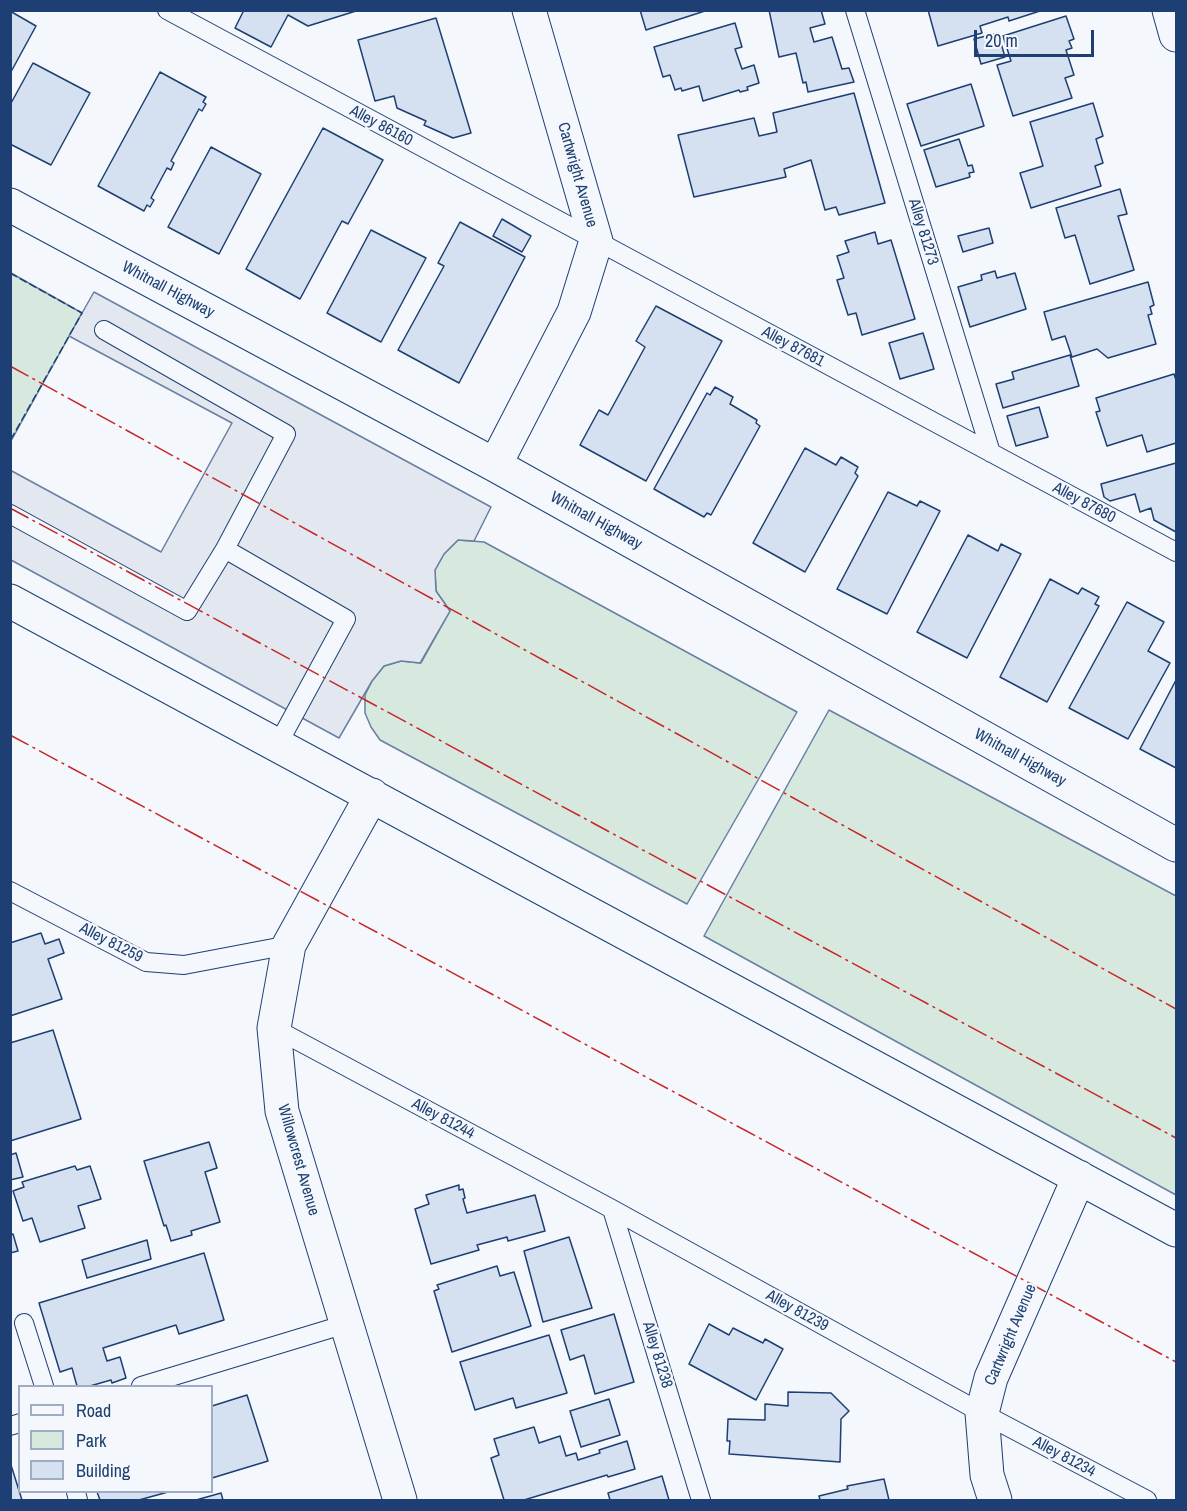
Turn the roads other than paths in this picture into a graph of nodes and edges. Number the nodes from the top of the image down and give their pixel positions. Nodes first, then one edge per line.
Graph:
1 (167, 10) edge
2 (529, 10) edge
3 (855, 10) edge
4 (1169, 10) edge
5 (1176, 35) edge
6 (10, 205) edge
7 (596, 241) junction
8 (104, 330) dead end
9 (990, 453) junction
10 (495, 465) junction
11 (10, 514) edge
12 (225, 549) junction
13 (1176, 552) edge
14 (10, 601) edge
15 (278, 744) junction
16 (372, 795) junction
17 (1176, 845) edge
18 (10, 891) edge
19 (289, 945) junction
20 (274, 1028) junction
21 (1079, 1177) junction
22 (612, 1209) junction
23 (1176, 1230) edge
24 (24, 1323) dead end
25 (346, 1324) junction
26 (44, 1385) edge
27 (144, 1385) edge
28 (982, 1413) junction
29 (400, 1500) edge
30 (701, 1500) edge
31 (995, 1500) edge
32 (1147, 1500) edge

1 - 7 lane, Alley 86160
2 - 7 street, Cartwright Avenue
3 - 9 lane, Alley 81273
4 - 5 street
6 - 10 street, Whitnall Highway
7 - 9 lane, Alley 87681
7 - 10 street, Cartwright Avenue
8 - 12 lane
9 - 13 lane, Alley 87680
10 - 17 street, Whitnall Highway
11 - 12 lane
12 - 15 lane
14 - 15 street
15 - 16 street
16 - 19 street, Willowcrest Avenue
16 - 21 street
18 - 19 lane, Alley 81259
19 - 20 street, Willowcrest Avenue
20 - 22 lane, Alley 81244
20 - 25 street, Willowcrest Avenue
21 - 23 street
21 - 28 street, Cartwright Avenue
22 - 28 lane, Alley 81239
22 - 30 lane, Alley 81238
24 - 26 lane
25 - 27 lane
25 - 29 street, Willowcrest Avenue
28 - 31 street, Cartwright Avenue
28 - 32 lane, Alley 81234

